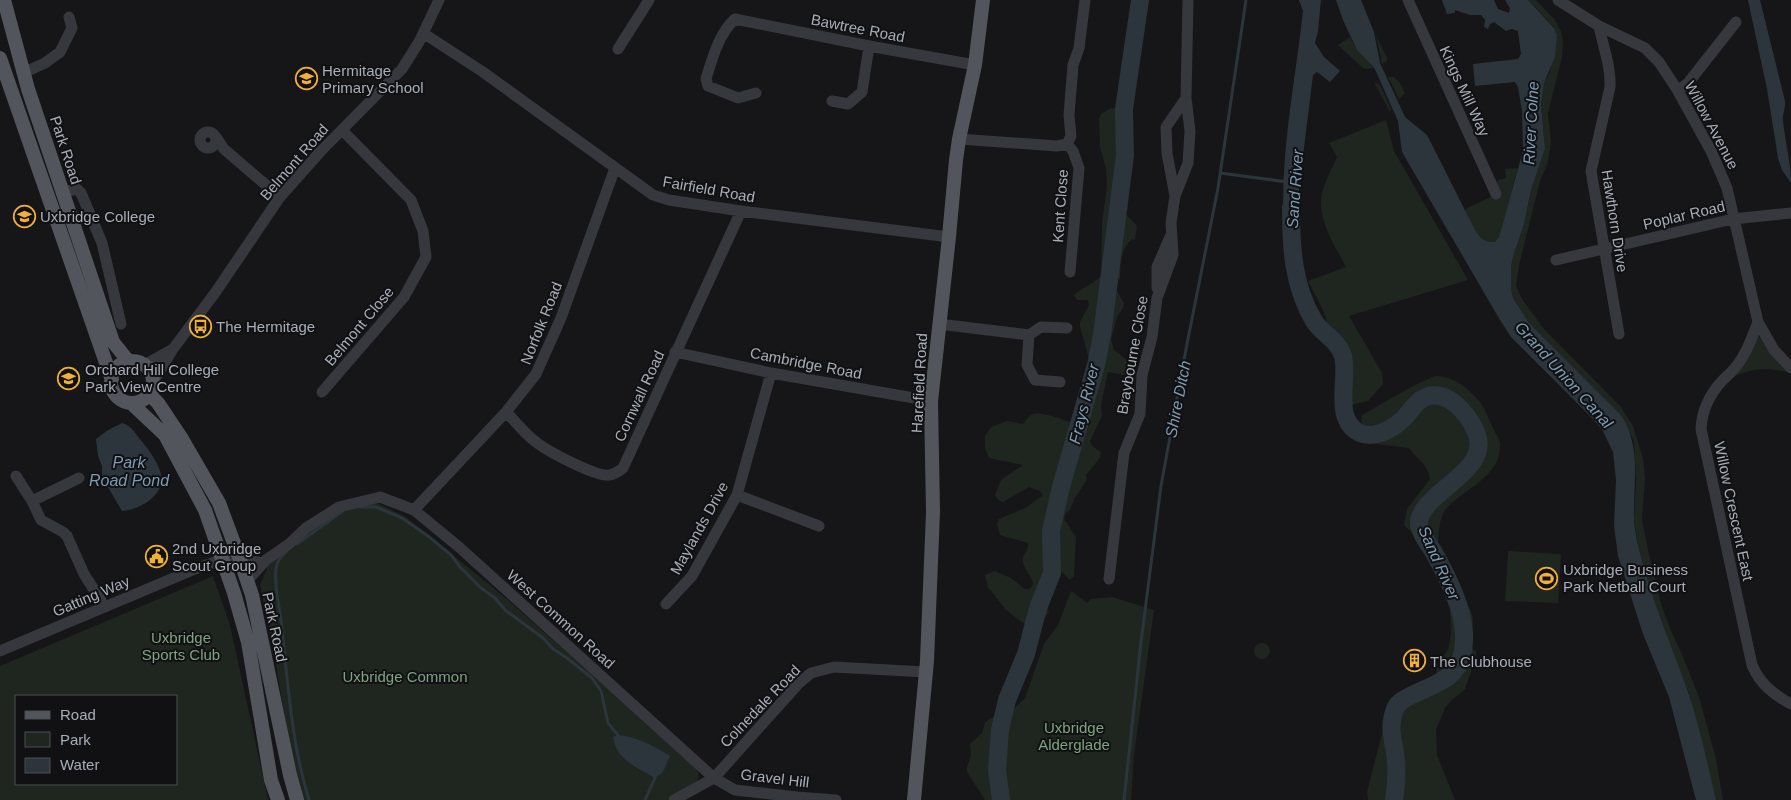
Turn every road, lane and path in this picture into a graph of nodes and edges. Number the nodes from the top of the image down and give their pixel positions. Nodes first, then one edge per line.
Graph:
1 (4, 0) edge
2 (439, 0) edge
3 (983, 0) edge
4 (1085, 0) edge
5 (1188, 0) edge
6 (1408, 0) edge
7 (1558, 0) edge
8 (647, 1) edge
9 (69, 18) dead end
10 (1736, 22) dead end
11 (1599, 26) junction
12 (423, 33) junction
13 (868, 46) junction
14 (618, 49) dead end
15 (0, 58) edge
16 (975, 66) junction
17 (23, 73) junction
18 (1678, 91) junction
19 (756, 93) dead end
20 (1186, 98) junction
21 (832, 101) dead end
22 (342, 130) junction
23 (958, 139) junction
24 (1067, 144) junction
25 (224, 149) junction
26 (615, 168) junction
27 (63, 192) junction
28 (1496, 194) dead end
29 (280, 196) junction
30 (1175, 196) junction
31 (741, 211) junction
32 (1791, 213) edge
33 (1733, 219) junction
34 (949, 237) junction
35 (1604, 248) junction
36 (1556, 260) dead end
37 (1070, 272) dead end
38 (1758, 322) junction
39 (121, 324) dead end
40 (938, 324) junction
41 (1067, 328) dead end
42 (1619, 334) dead end
43 (1029, 335) junction
44 (174, 349) junction
45 (676, 352) junction
46 (129, 362) junction
47 (144, 365) junction
48 (1791, 368) edge
49 (770, 373) junction
50 (112, 380) junction
51 (1060, 382) dead end
52 (151, 388) junction
53 (322, 392) dead end
54 (931, 401) junction
55 (131, 403) junction
56 (506, 412) junction
57 (16, 476) dead end
58 (79, 478) dead end
59 (737, 495) junction
60 (32, 501) junction
61 (414, 510) junction
62 (819, 526) dead end
63 (239, 556) junction
64 (222, 559) junction
65 (263, 563) junction
66 (1109, 579) dead end
67 (248, 581) junction
68 (666, 604) dead end
69 (105, 607) junction
70 (0, 651) edge
71 (926, 672) junction
72 (1791, 704) edge
73 (714, 778) junction
74 (278, 800) edge
75 (297, 800) edge
76 (674, 800) edge
77 (836, 800) edge
78 (914, 800) edge

1 - 17 main road, Park Road
2 - 12 street, Belmont Road
3 - 16 main road, Harefield Road
4 - 24 street
5 - 20 street
6 - 28 street, Kings Mill Way
7 - 11 street, Willow Avenue
8 - 14 street
9 - 17 street
10 - 18 street
11 - 18 street, Willow Avenue
11 - 35 street, Hawthorn Drive
12 - 22 street, Belmont Road
12 - 26 street, Fairfield Road
13 - 16 street, Bawtree Road
13 - 19 street, Bawtree Road
13 - 21 street
15 - 50 main road, Park Road
16 - 23 main road, Harefield Road
17 - 27 main road, Park Road
18 - 33 street, Willow Avenue
20 - 30 street
20 - 30 street
22 - 29 street, Belmont Road
22 - 53 street, Belmont Close
23 - 24 street
23 - 34 main road, Harefield Road
24 - 37 street, Kent Close
25 - 25 street
25 - 29 street
26 - 31 street, Fairfield Road
26 - 56 street, Norfolk Road
27 - 39 street
27 - 46 main road, Park Road
29 - 44 street, Belmont Road
30 - 66 street, Braybourne Close
31 - 34 street, Fairfield Road
31 - 45 street, Cornwall Road
32 - 33 street, Poplar Road
33 - 35 street, Poplar Road
33 - 38 street, Willow Avenue
34 - 40 main road, Harefield Road
35 - 36 street, Poplar Road
35 - 42 street, Hawthorn Drive
38 - 48 street, Willow Avenue
38 - 72 street, Willow Crescent East
40 - 43 street
40 - 54 main road, Harefield Road
41 - 43 street
43 - 51 street
44 - 47 street
44 - 52 street, Belmont Road
45 - 49 street, Cambridge Road
45 - 56 street, Cornwall Road
46 - 47 main road
46 - 50 main road
47 - 52 main road
49 - 54 street, Cambridge Road
49 - 59 street, Maylands Drive
50 - 55 main road
52 - 55 main road
52 - 63 main road, Park Road
54 - 71 main road, Harefield Road
55 - 64 main road, Park Road
56 - 61 street, Norfolk Road
57 - 60 street
58 - 60 street
59 - 62 street
59 - 68 street, Maylands Drive
60 - 69 street
61 - 65 street, West Common Road
61 - 73 street, West Common Road
63 - 64 street, Gatting Way
63 - 65 street
63 - 67 main road, Park Road
64 - 69 street, Gatting Way
64 - 74 main road, Park Road
65 - 67 street
67 - 75 main road, Park Road
69 - 70 street, Gatting Way
71 - 73 street, Colnedale Road
71 - 78 main road, Harefield Road
73 - 76 street, Colnedale Road
73 - 77 street, Gravel Hill

